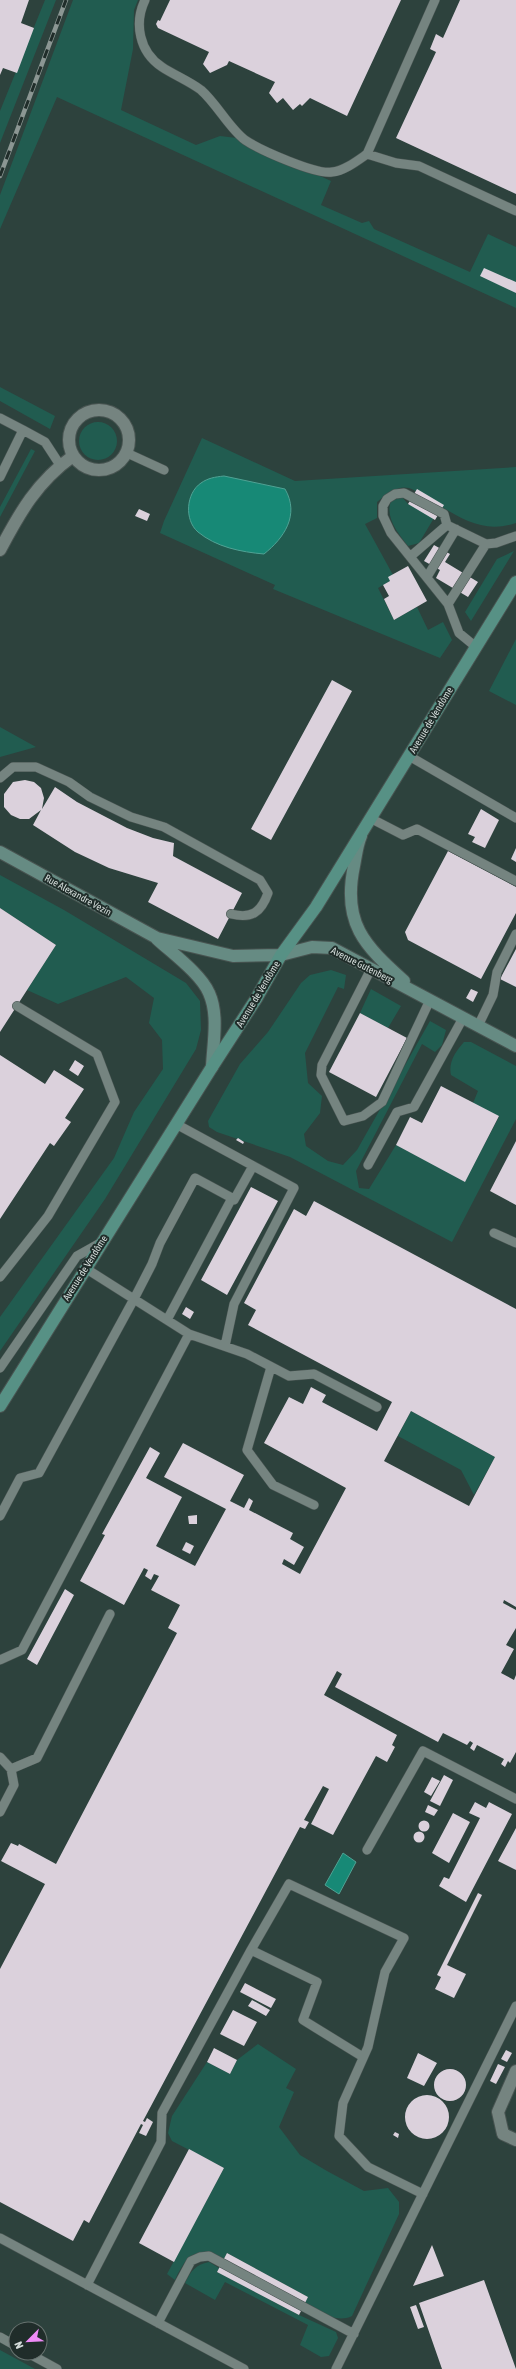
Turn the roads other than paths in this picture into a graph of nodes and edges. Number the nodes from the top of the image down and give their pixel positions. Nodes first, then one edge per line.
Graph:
1 (145, 0) edge
2 (435, 0) edge
3 (367, 154) junction
4 (516, 211) edge
5 (0, 418) edge
6 (23, 430) junction
7 (127, 453) junction
8 (72, 456) junction
9 (60, 465) junction
10 (164, 470) dead end
11 (0, 476) edge
12 (451, 527) junction
13 (516, 536) edge
14 (486, 544) junction
15 (0, 550) edge
16 (411, 556) junction
17 (427, 577) junction
18 (516, 582) edge
19 (448, 604) junction
20 (476, 647) junction
21 (409, 756) junction
22 (0, 778) edge
23 (370, 818) junction
24 (516, 818) edge
25 (0, 852) edge
26 (516, 881) edge
27 (231, 914) dead end
28 (516, 934) edge
29 (157, 938) junction
30 (281, 955) junction
31 (371, 969) junction
32 (416, 993) junction
33 (430, 1000) junction
34 (17, 1006) dead end
35 (463, 1018) junction
36 (478, 1026) junction
37 (516, 1046) edge
38 (212, 1066) junction
39 (176, 1124) junction
40 (368, 1165) dead end
41 (253, 1166) junction
42 (232, 1198) junction
43 (494, 1233) dead end
44 (102, 1242) junction
45 (516, 1243) edge
46 (85, 1268) junction
47 (0, 1277) edge
48 (134, 1299) junction
49 (167, 1320) junction
50 (189, 1334) junction
51 (225, 1346) junction
52 (271, 1367) junction
53 (0, 1368) edge
54 (0, 1406) edge
55 (377, 1407) dead end
56 (314, 1505) dead end
57 (0, 1516) edge
58 (110, 1614) dead end
59 (0, 1660) edge
60 (0, 1757) edge
61 (11, 1769) junction
62 (516, 1799) edge
63 (0, 1812) edge
64 (366, 1850) dead end
65 (251, 1950) junction
66 (516, 2006) edge
67 (363, 2057) junction
68 (516, 2071) edge
69 (516, 2140) edge
70 (423, 2194) junction
71 (0, 2238) edge
72 (87, 2285) junction
73 (158, 2323) junction
74 (354, 2334) junction
75 (42, 2361) edge
76 (57, 2369) edge
77 (244, 2369) edge
78 (336, 2369) edge

1 - 3 lane
2 - 3 lane
3 - 4 lane
5 - 6 lane
6 - 9 lane
6 - 11 lane
7 - 8 street
7 - 8 street
7 - 10 lane
8 - 9 street
9 - 15 street
12 - 14 lane
12 - 16 lane
12 - 16 lane
12 - 17 lane
13 - 14 lane
14 - 19 lane
16 - 17 lane
17 - 19 lane
18 - 20 main road, Avenue de Vendôme
19 - 20 lane
20 - 21 main road, Avenue de Vendôme
21 - 23 main road, Avenue de Vendôme
21 - 24 lane
22 - 27 lane
23 - 26 lane
23 - 30 main road, Avenue de Vendôme
23 - 32 main road, Avenue Gutenberg
25 - 29 main road, Rue Alexandre Vezin
28 - 36 lane
29 - 30 main road, Rue Alexandre Vezin
29 - 38 main road, Rue Alexandre Vezin
30 - 31 main road, Avenue Gutenberg
30 - 38 main road, Avenue de Vendôme
31 - 32 main road, Avenue Gutenberg
31 - 33 lane
32 - 33 main road, Avenue Gutenberg
33 - 35 main road, Avenue Gutenberg
34 - 47 lane
35 - 36 main road, Avenue Gutenberg
35 - 40 lane
36 - 37 main road, Avenue Gutenberg
38 - 39 main road, Avenue de Vendôme
39 - 41 lane
39 - 44 main road, Avenue de Vendôme
41 - 42 lane
41 - 51 lane
42 - 48 lane
42 - 49 lane
43 - 45 lane
44 - 46 main road, Avenue de Vendôme
44 - 53 lane
46 - 48 lane
46 - 54 main road, Avenue de Vendôme
48 - 49 lane
48 - 57 lane
49 - 50 lane
50 - 51 lane
50 - 59 lane
51 - 52 lane
52 - 55 lane
52 - 56 lane
58 - 61 lane
60 - 61 lane
61 - 63 lane
62 - 64 lane
65 - 67 lane
65 - 67 lane
65 - 72 lane
66 - 70 lane
67 - 70 lane
68 - 69 street
70 - 74 lane
71 - 72 lane
72 - 73 lane
73 - 74 lane
73 - 77 lane
74 - 78 lane
75 - 76 lane

